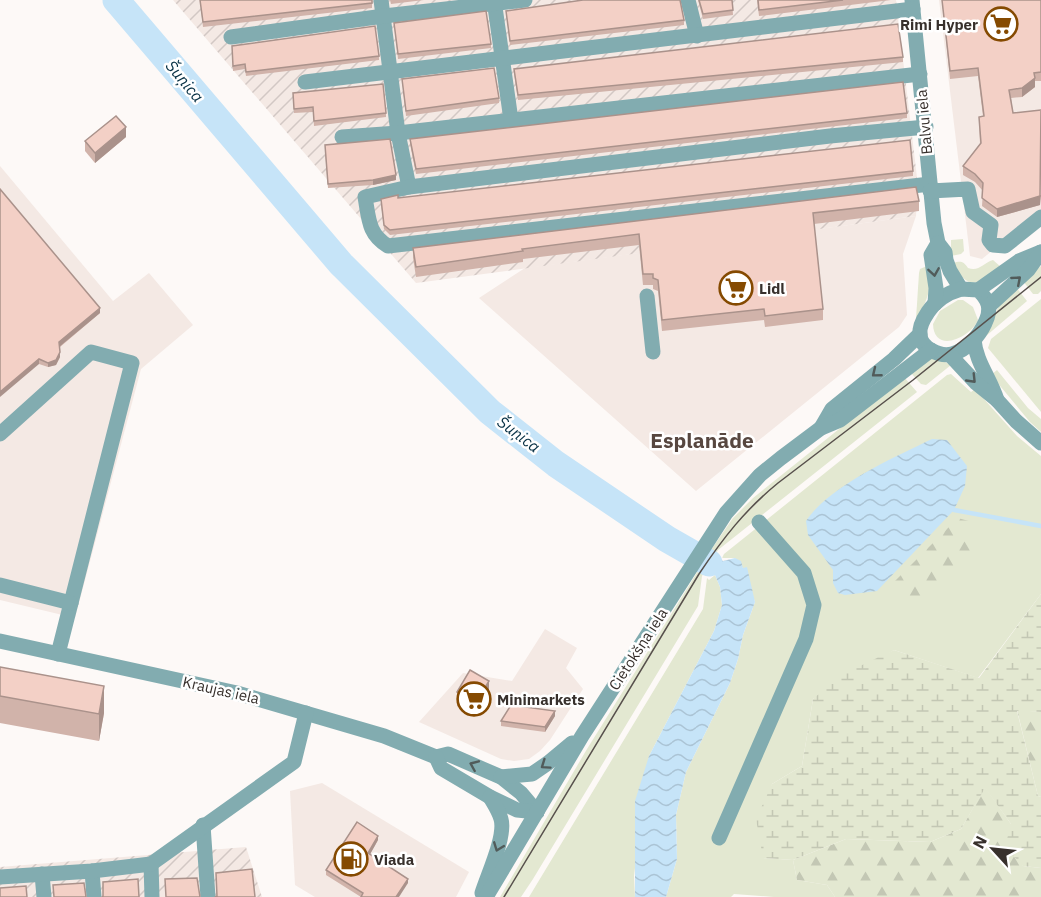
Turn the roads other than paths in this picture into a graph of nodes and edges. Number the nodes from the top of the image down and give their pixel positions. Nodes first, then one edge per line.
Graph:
1 (381, 0) edge
2 (525, 0) edge
3 (688, 0) edge
4 (494, 2) edge
5 (913, 5) edge
6 (384, 16) junction
7 (697, 36) junction
8 (231, 37) dead end
9 (502, 59) junction
10 (391, 72) junction
11 (920, 74) junction
12 (305, 82) dead end
13 (511, 120) junction
14 (926, 128) junction
15 (398, 133) junction
16 (342, 138) dead end
17 (409, 187) junction
18 (930, 187) junction
19 (1041, 217) edge
20 (938, 243) junction
21 (1041, 252) edge
22 (961, 289) junction
23 (978, 290) junction
24 (647, 296) dead end
25 (935, 303) junction
26 (989, 306) junction
27 (920, 334) junction
28 (974, 340) junction
29 (932, 350) junction
30 (653, 352) dead end
31 (950, 355) junction
32 (997, 399) junction
33 (820, 428) junction
34 (0, 434) edge
35 (1041, 443) edge
36 (759, 522) dead end
37 (0, 585) edge
38 (71, 603) junction
39 (0, 640) edge
40 (58, 654) junction
41 (306, 712) junction
42 (582, 736) junction
43 (436, 757) junction
44 (501, 777) junction
45 (490, 797) junction
46 (537, 812) junction
47 (203, 825) junction
48 (719, 838) dead end
49 (151, 864) junction
50 (92, 870) junction
51 (42, 874) junction
52 (0, 877) edge
53 (44, 897) edge
54 (94, 897) edge
55 (152, 897) edge
56 (208, 897) edge
57 (480, 897) edge
58 (486, 897) edge

1 - 6 street
2 - 4 street
3 - 7 street
4 - 6 street
4 - 9 street
5 - 7 street
5 - 11 street, Balvu iela
6 - 8 street
6 - 10 street
7 - 9 street
9 - 10 street
9 - 13 street
10 - 12 street
10 - 15 street
11 - 13 street
11 - 14 street, Balvu iela
13 - 15 street
14 - 17 street
14 - 18 street, Balvu iela
15 - 16 street
15 - 17 street
17 - 18 street
18 - 19 street
18 - 20 street, Balvu iela
20 - 22 street, Balvu iela
20 -> 25 street, Balvu iela
21 - 23 street
26 -> 21 street
22 - 23 street
22 - 25 street
23 - 26 street
24 - 30 street
25 - 27 street
26 - 28 street
27 - 29 street
27 -> 33 street, Cietokšņa iela
28 - 31 street
28 - 32 street
29 - 31 street
29 - 33 street, Cietokšņa iela
31 -> 32 street
32 - 35 street
33 - 42 street, Cietokšņa iela
34 - 38 street
36 - 48 street
37 - 38 street
38 - 40 street
39 - 40 street, Kraujas iela
40 - 41 street, Kraujas iela
41 - 43 street, Kraujas iela
41 - 47 street
42 -> 44 street
42 - 46 street, Cietokšņa iela
44 -> 43 street, Kraujas iela
43 - 45 street, Kraujas iela
44 - 46 street, Kraujas iela
45 - 46 street, Kraujas iela
45 -> 57 street
46 - 58 street, Cietokšņa iela
47 - 49 street
47 - 56 street
49 - 50 street
49 - 55 street
50 - 51 street
50 - 54 street
51 - 52 street
51 - 53 street

